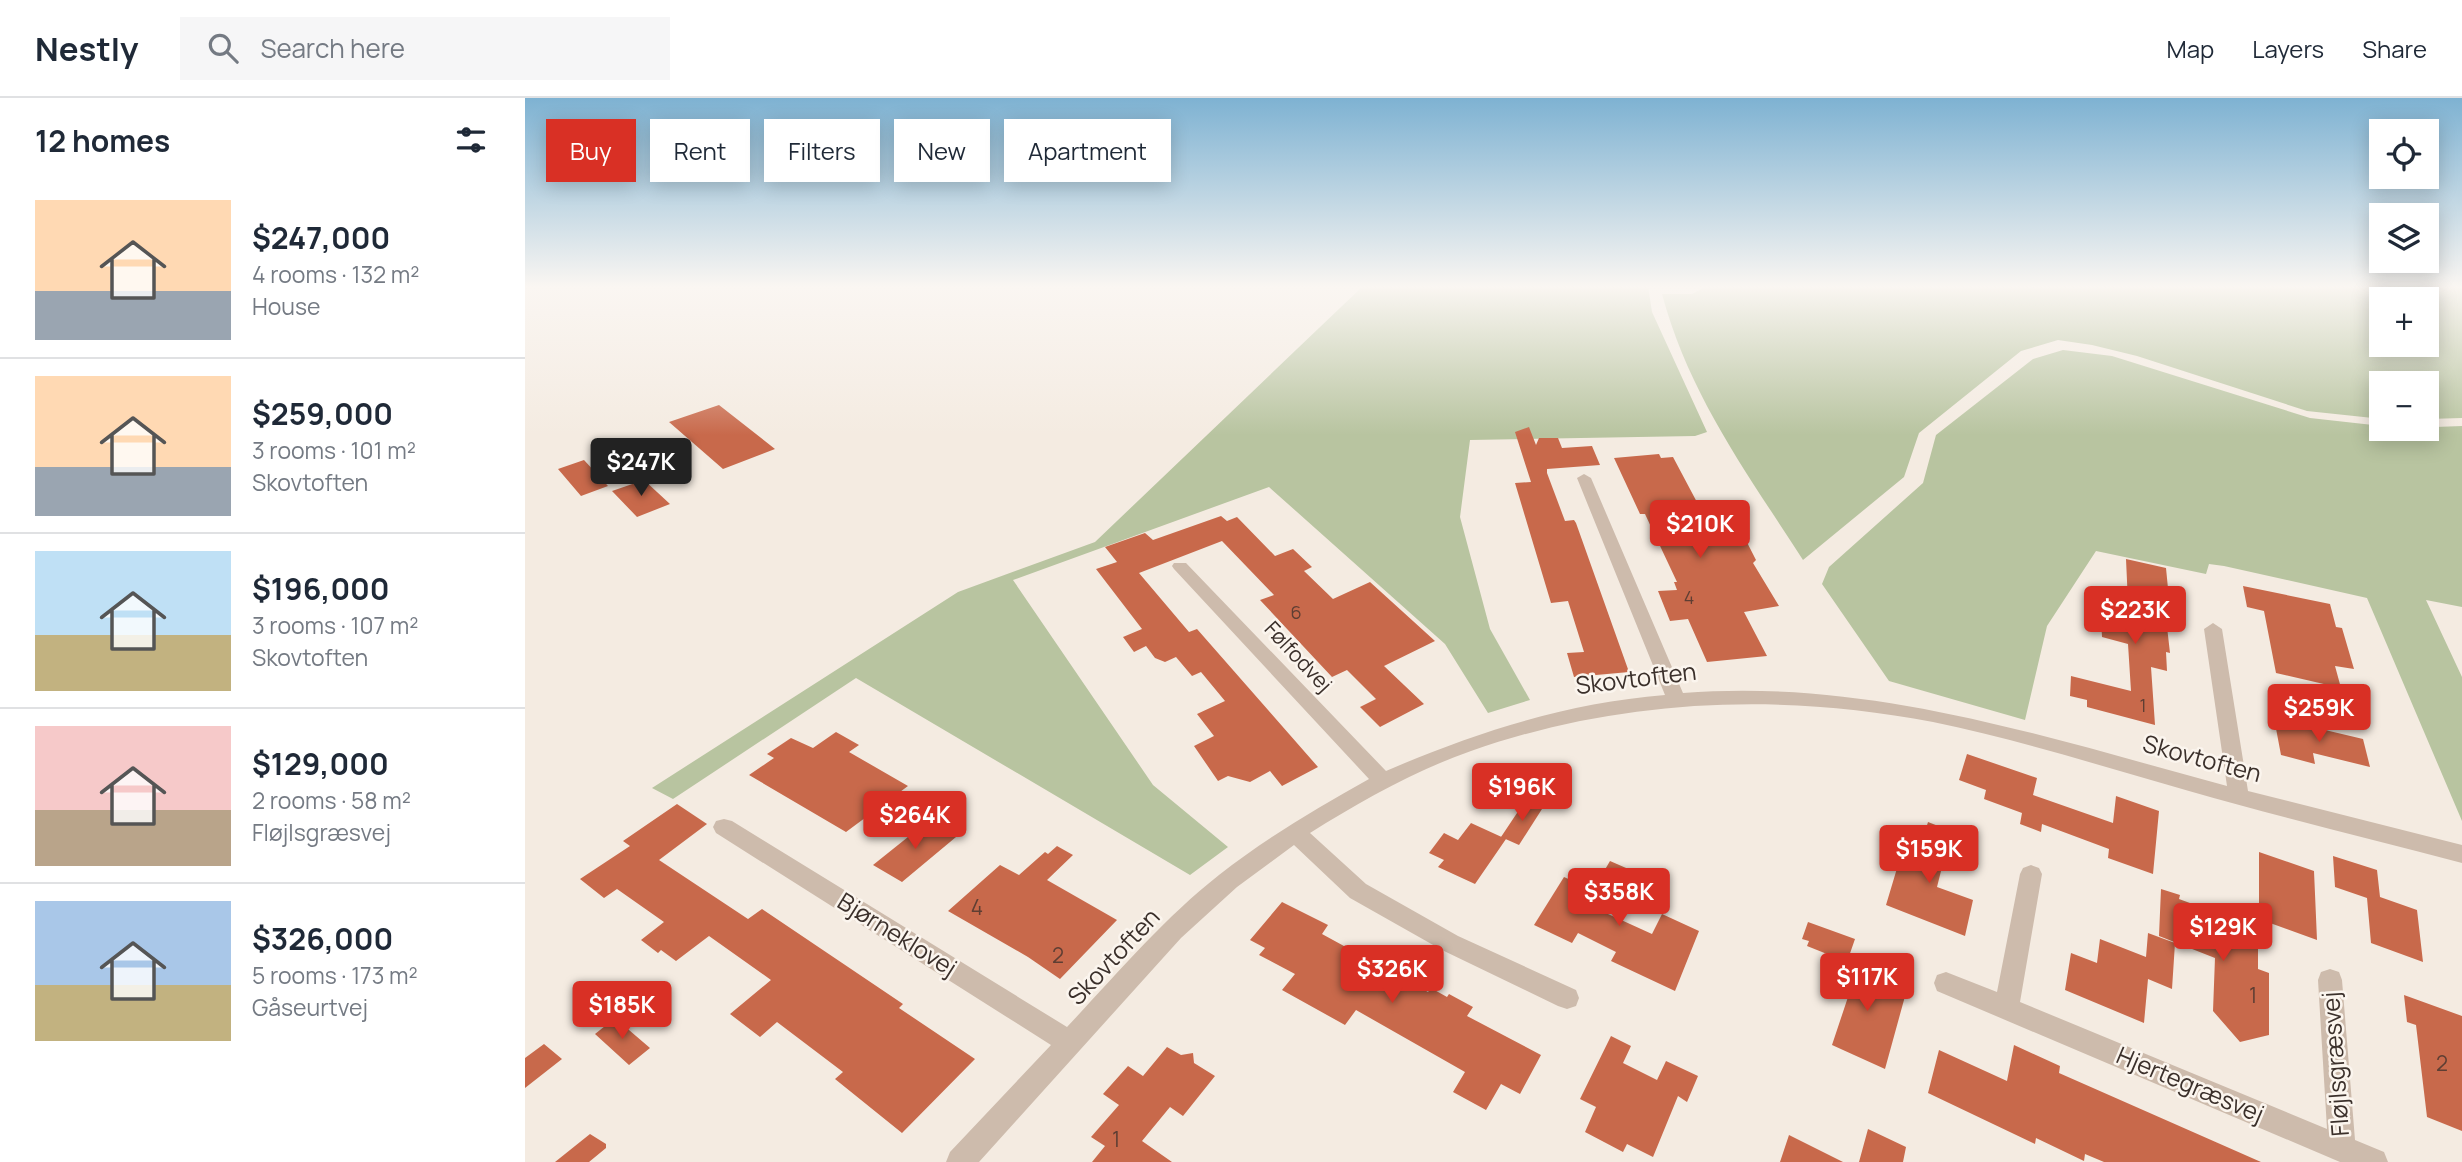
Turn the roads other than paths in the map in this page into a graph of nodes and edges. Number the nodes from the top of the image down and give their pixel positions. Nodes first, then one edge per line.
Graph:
1 (1584, 478) dead end
2 (1180, 566) dead end
3 (2213, 629) dead end
4 (1675, 697) junction
5 (1382, 780) junction
6 (2239, 797) junction
7 (724, 827) dead end
8 (1295, 832) junction
9 (2462, 855) edge
10 (2031, 874) dead end
11 (2330, 979) dead end
12 (1946, 983) dead end
13 (1567, 998) dead end
14 (2006, 1008) junction
15 (1070, 1043) junction
16 (2342, 1149) junction
17 (960, 1162) edge
18 (2374, 1162) edge

1 - 4 street
2 - 5 street, Følfodvej
3 - 6 street
4 - 5 street, Skovtoften
4 - 6 street, Skovtoften
5 - 8 street, Skovtoften
6 - 9 street, Skovtoften
7 - 15 street, Bjørneklovej
8 - 13 street
8 - 15 street, Skovtoften
10 - 14 street
11 - 16 street, Fløjlsgræsvej
12 - 14 street, Hjertegræsvej
14 - 16 street, Hjertegræsvej
15 - 17 street, Skovtoften
16 - 18 street, Hjertegræsvej

